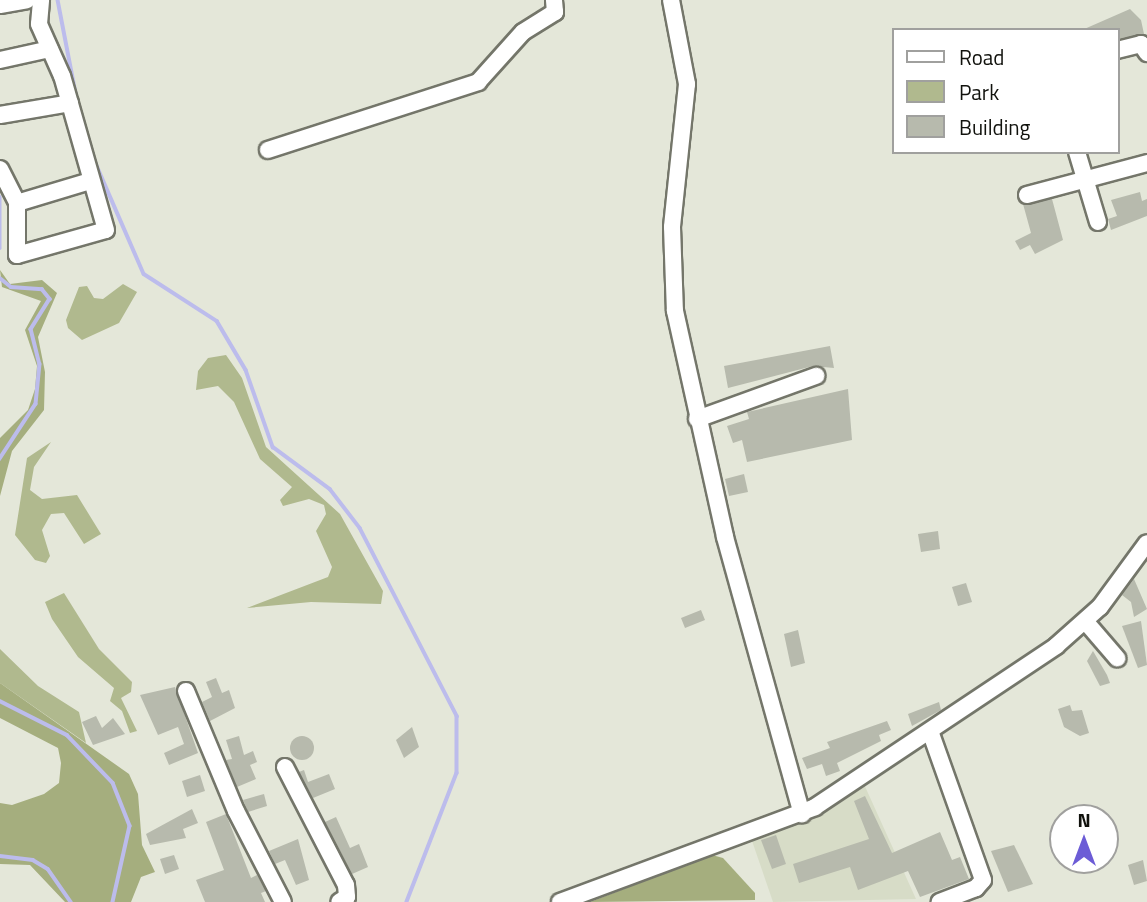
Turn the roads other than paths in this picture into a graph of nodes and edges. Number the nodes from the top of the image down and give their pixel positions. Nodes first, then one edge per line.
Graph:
1 (27, 0) edge
2 (41, 0) edge
3 (554, 0) edge
4 (671, 0) edge
5 (0, 5) edge
6 (50, 49) junction
7 (1119, 50) edge
8 (1147, 53) edge
9 (0, 60) edge
10 (70, 103) junction
11 (0, 115) edge
12 (268, 150) dead end
13 (1078, 154) edge
14 (1147, 163) edge
15 (0, 169) edge
16 (1084, 180) junction
17 (90, 181) junction
18 (1027, 195) dead end
19 (17, 203) junction
20 (1098, 222) dead end
21 (816, 376) dead end
22 (697, 419) junction
23 (1144, 553) edge
24 (1086, 622) junction
25 (1117, 658) dead end
26 (186, 691) dead end
27 (930, 731) junction
28 (285, 767) dead end
29 (802, 814) junction
30 (283, 902) edge
31 (339, 902) edge
32 (560, 902) edge
33 (940, 902) edge

1 - 5 street
2 - 6 street
3 - 12 street
4 - 22 street
6 - 9 street
6 - 10 street
7 - 8 street
10 - 11 street
10 - 17 street
13 - 16 street
14 - 16 street
15 - 19 street
16 - 18 street
16 - 20 street
17 - 19 street
17 - 19 street
21 - 22 street
22 - 29 street
23 - 24 street
24 - 25 street
24 - 27 street
26 - 30 street
27 - 29 street
27 - 33 street
28 - 31 street
29 - 32 street

